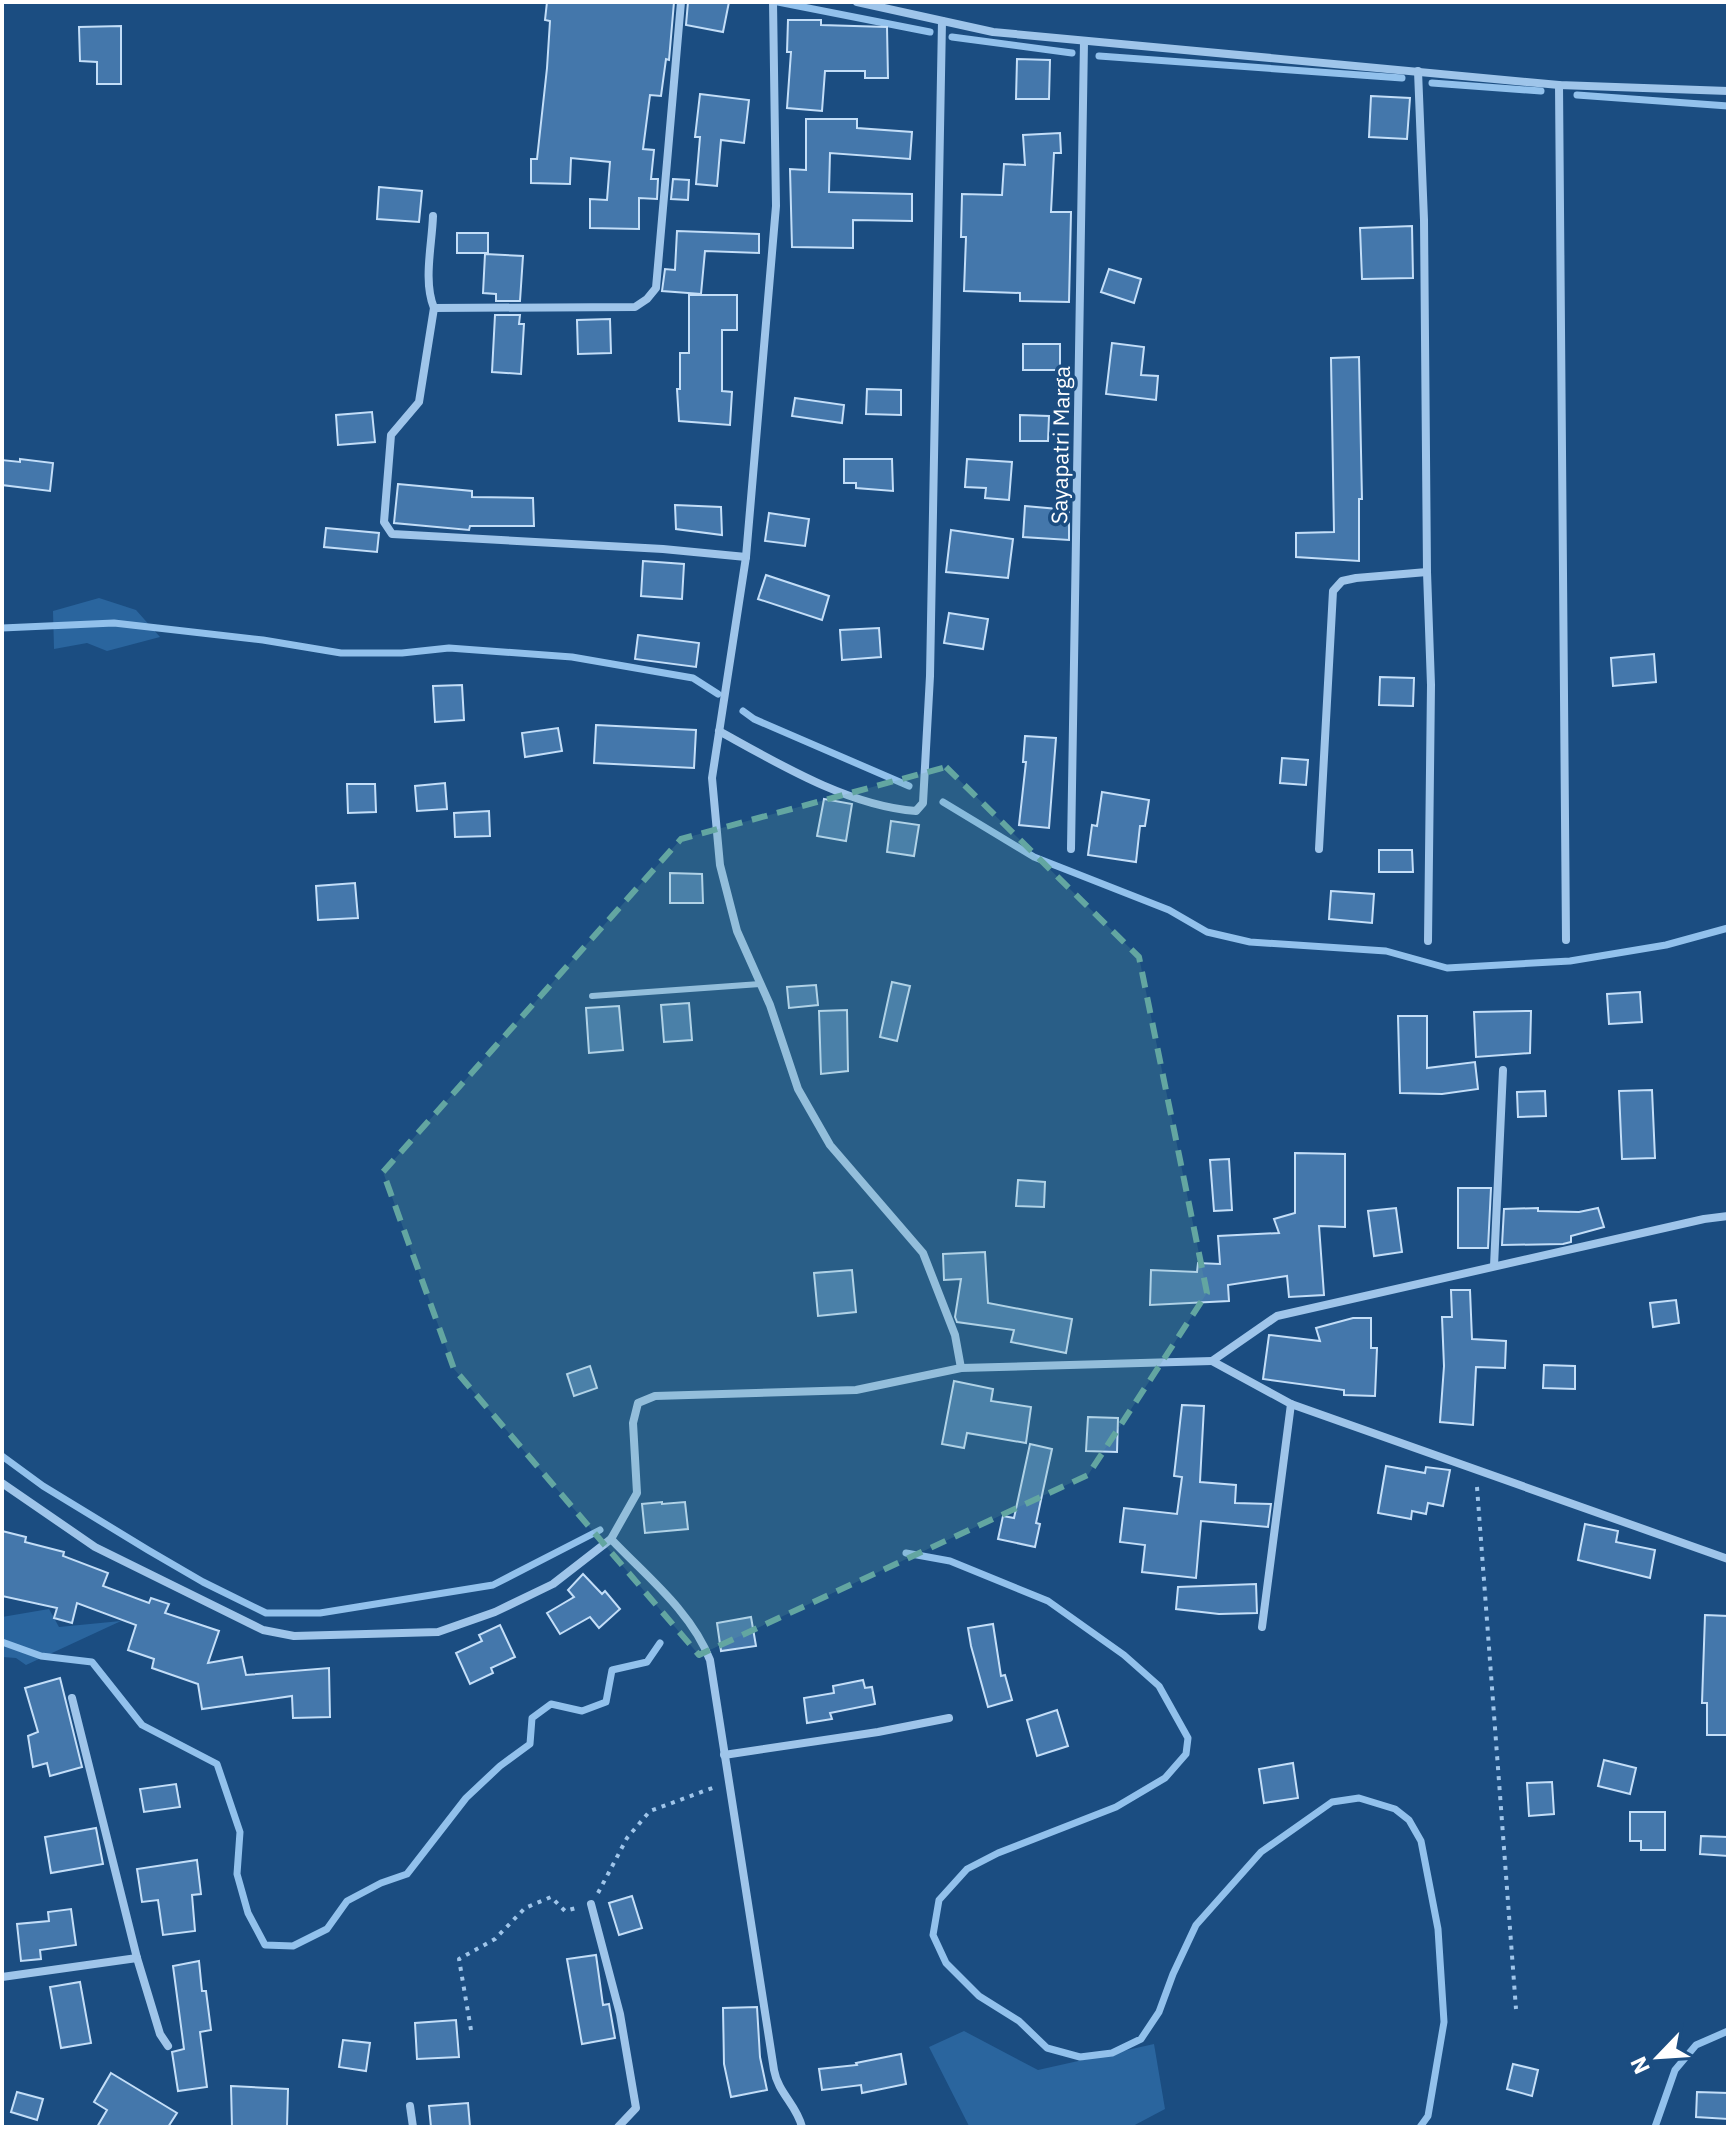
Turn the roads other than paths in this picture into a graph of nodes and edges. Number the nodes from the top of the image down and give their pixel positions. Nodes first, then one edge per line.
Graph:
1 (681, 2) edge
2 (773, 2) edge
3 (863, 3) edge
4 (942, 21) junction
5 (1084, 41) junction
6 (1418, 71) junction
7 (1559, 85) junction
8 (1728, 91) edge
9 (433, 216) dead end
10 (434, 308) junction
11 (746, 557) junction
12 (1427, 572) junction
13 (719, 731) junction
14 (1071, 849) dead end
15 (1319, 849) dead end
16 (1566, 940) dead end
17 (1428, 941) dead end
18 (760, 984) junction
19 (592, 996) dead end
20 (1503, 1070) dead end
21 (1728, 1216) edge
22 (1494, 1266) junction
23 (1212, 1361) junction
24 (961, 1368) junction
25 (1291, 1404) junction
26 (2, 1483) edge
27 (611, 1539) junction
28 (1728, 1559) edge
29 (1262, 1627) dead end
30 (72, 1698) dead end
31 (949, 1718) dead end
32 (724, 1755) junction
33 (591, 1904) road end
34 (137, 1958) junction
35 (2, 1977) edge
36 (168, 2046) dead end
37 (410, 2106) dead end
38 (413, 2127) edge
39 (618, 2127) edge
40 (802, 2127) edge

1 - 10 street
2 - 11 street
3 - 4 street
4 - 5 street
4 - 13 street
5 - 6 street
5 - 14 street, Sayapatri Marga
6 - 7 street
6 - 12 street
7 - 8 street
7 - 16 street
9 - 10 street
10 - 11 street
11 - 13 street
12 - 15 street
12 - 17 street
13 - 18 street
18 - 19 lane
18 - 24 street
20 - 22 street
21 - 22 street
22 - 23 street
23 - 24 street
23 - 25 street
24 - 27 street
25 - 28 street
25 - 29 street
26 - 27 street
27 - 32 street
30 - 34 street
31 - 32 street
32 - 40 street
33 - 39 street
34 - 35 street
34 - 36 street
37 - 38 street

